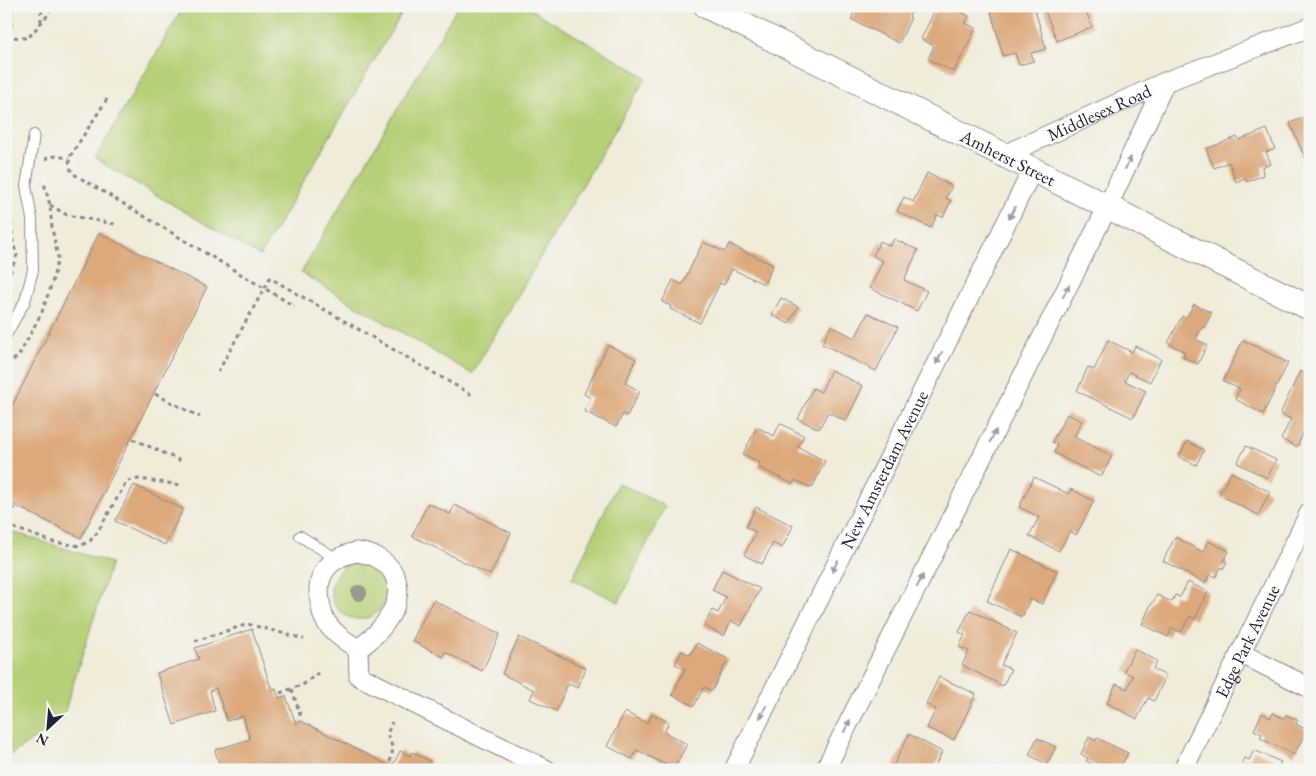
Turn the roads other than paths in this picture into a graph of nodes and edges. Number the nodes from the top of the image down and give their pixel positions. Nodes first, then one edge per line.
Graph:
1 (706, 6) edge
2 (1310, 27) edge
3 (1165, 82) junction
4 (34, 135) dead end
5 (1004, 155) junction
6 (1034, 169) junction
7 (1107, 208) junction
8 (1310, 308) edge
9 (6, 335) edge
10 (1310, 512) edge
11 (300, 536) dead end
12 (334, 560) junction
13 (358, 649) junction
14 (1240, 653) junction
15 (1310, 688) edge
16 (547, 770) edge
17 (734, 770) edge
18 (825, 770) edge
19 (1182, 770) edge

1 - 5 street, Amherst Street
2 - 3 street, Middlesex Road
3 - 5 street, Middlesex Road
7 -> 3 street, Middlesex Road
4 - 9 lane
5 - 6 street, Amherst Street
6 - 7 street, Amherst Street
6 -> 17 street, New Amsterdam Avenue
7 - 8 street, Amherst Street
18 -> 7 street
10 - 14 street, Edge Park Avenue
11 - 12 lane
12 - 13 street
12 - 13 street
13 - 16 street
14 - 15 street
14 - 19 street, Edge Park Avenue

